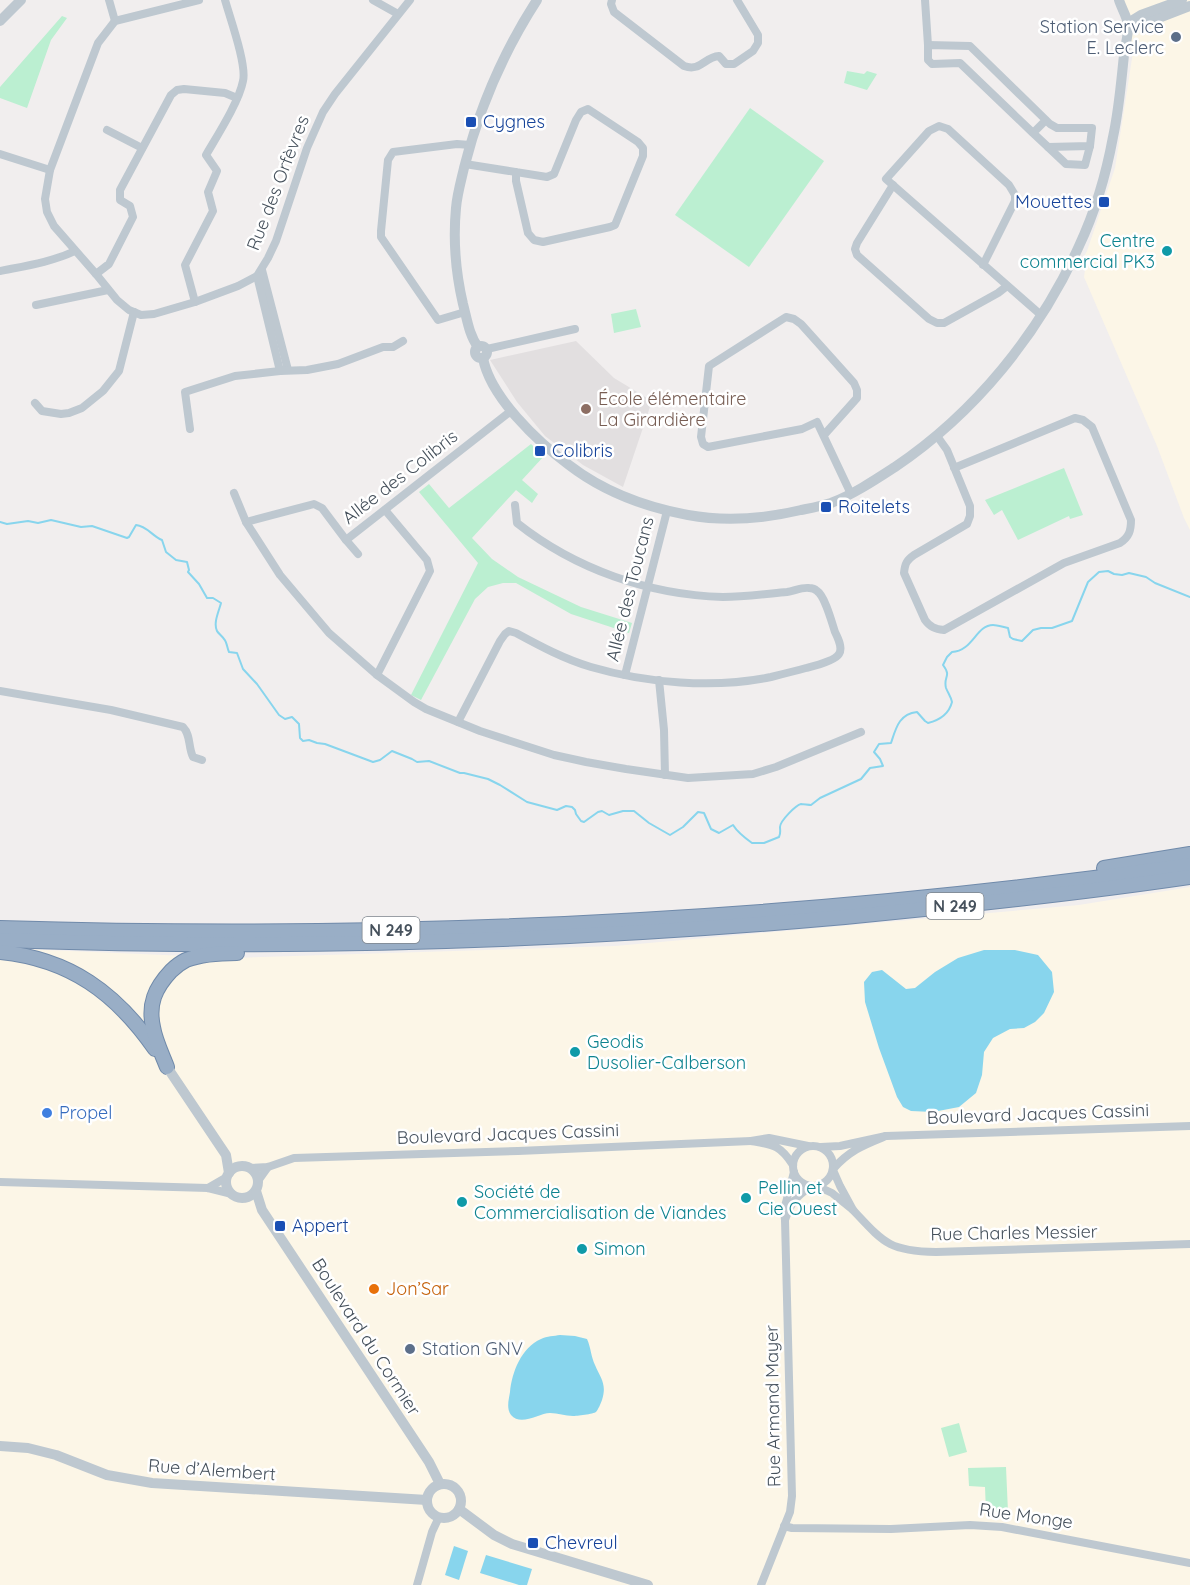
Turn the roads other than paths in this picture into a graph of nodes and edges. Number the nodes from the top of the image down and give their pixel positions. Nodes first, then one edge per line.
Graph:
1 (21, 0) edge
2 (109, 0) edge
3 (199, 0) edge
4 (225, 0) edge
5 (373, 0) edge
6 (410, 0) edge
7 (537, 0) edge
8 (612, 0) edge
9 (736, 0) edge
10 (925, 0) edge
11 (1119, 0) edge
12 (1182, 0) edge
13 (1190, 6) edge
14 (398, 14) junction
15 (0, 21) edge
16 (115, 21) junction
17 (1128, 23) junction
18 (928, 45) junction
19 (237, 98) junction
20 (1046, 120) junction
21 (107, 130) dead end
22 (1033, 133) junction
23 (470, 145) junction
24 (1090, 146) junction
25 (1048, 147) junction
26 (142, 148) junction
27 (0, 154) edge
28 (465, 164) junction
29 (50, 171) junction
30 (516, 172) junction
31 (890, 182) junction
32 (75, 251) junction
33 (983, 265) junction
34 (0, 271) edge
35 (96, 273) junction
36 (259, 273) junction
37 (1007, 286) junction
38 (108, 290) junction
39 (195, 302) junction
40 (36, 305) dead end
41 (134, 312) junction
42 (465, 312) junction
43 (1041, 315) junction
44 (575, 329) dead end
45 (403, 341) dead end
46 (482, 351) junction
47 (284, 370) junction
48 (35, 403) dead end
49 (512, 411) junction
50 (190, 429) dead end
51 (824, 435) junction
52 (937, 436) junction
53 (954, 468) junction
54 (234, 493) dead end
55 (851, 494) junction
56 (514, 505) dead end
57 (385, 510) junction
58 (667, 511) junction
59 (246, 522) junction
60 (346, 540) junction
61 (358, 554) dead end
62 (648, 587) junction
63 (377, 675) junction
64 (625, 675) junction
65 (659, 680) junction
66 (0, 691) edge
67 (458, 722) junction
68 (861, 732) dead end
69 (202, 760) dead end
70 (665, 775) junction
71 (1190, 854) edge
72 (1190, 865) edge
73 (1190, 878) edge
74 (1151, 883) junction
75 (1037, 885) junction
76 (1190, 885) edge
77 (0, 928) edge
78 (0, 940) edge
79 (305, 944) junction
80 (0, 952) edge
81 (167, 1067) junction
82 (1190, 1126) edge
83 (886, 1136) junction
84 (751, 1141) junction
85 (808, 1146) junction
86 (821, 1147) junction
87 (226, 1155) junction
88 (246, 1167) junction
89 (268, 1167) junction
90 (793, 1168) junction
91 (833, 1169) junction
92 (228, 1175) junction
93 (0, 1182) edge
94 (257, 1186) junction
95 (814, 1186) junction
96 (208, 1188) junction
97 (237, 1196) junction
98 (262, 1210) junction
99 (854, 1210) junction
100 (785, 1220) junction
101 (1190, 1244) edge
102 (0, 1446) edge
103 (440, 1484) junction
104 (427, 1500) junction
105 (459, 1509) junction
106 (438, 1517) junction
107 (784, 1526) junction
108 (1190, 1563) edge
109 (417, 1585) edge
110 (648, 1585) edge
111 (761, 1585) edge

1 - 15 street
2 - 16 street
3 - 16 street
4 - 19 street
5 - 14 street
6 - 14 street, Rue des Orfèvres
7 - 23 street
8 - 9 street
10 - 18 street
11 - 17 street
12 - 17 street
13 - 17 street
14 - 36 street, Rue des Orfèvres
16 - 29 street
17 - 43 street
18 - 20 street
18 - 22 street
19 - 26 street
19 - 39 street
20 - 22 street
20 - 24 street
21 - 26 street
22 - 25 street
23 - 28 street
23 - 42 street
24 - 25 street
24 - 25 street
26 - 35 street
27 - 29 street
28 - 30 street
28 - 42 street
29 - 32 street
30 - 30 street
31 - 33 street
31 - 33 street
31 - 37 street
32 - 34 street
32 - 35 street
33 - 37 street
35 - 38 street
36 - 39 street, Rue des Orfèvres
36 - 47 street
37 - 43 street
38 - 40 street
38 - 41 street
39 - 41 street, Rue des Orfèvres
41 - 48 street
42 - 46 street
43 - 52 street
44 - 46 street
45 - 47 street
46 - 49 street
47 - 50 street
49 - 57 street, Allée des Colibris
49 - 58 street
51 - 51 street
51 - 55 street
52 - 53 street
52 - 55 street
53 - 53 street
54 - 59 street
55 - 58 street
56 - 62 street
57 - 60 street, Allée des Colibris
57 - 63 street
58 - 62 street, Allée des Toucans
59 - 60 street, Allée des Colibris
59 - 63 street
60 - 61 street
62 - 64 street, Allée des Toucans
62 - 65 street
63 - 67 street
64 - 65 street
64 - 67 street
65 - 70 street
66 - 69 street
67 - 70 street
68 - 70 street
71 - 75 highway, N 249
72 - 75 highway, N 249
73 - 74 highway, N 249
74 - 76 highway, N 249
74 - 79 highway, N 249
75 - 77 highway, N 249
78 - 79 highway, N 249
79 - 81 highway, N 249
80 - 81 highway
81 - 87 street
82 - 83 street, Boulevard Jacques Cassini
83 - 86 street, Boulevard Jacques Cassini
83 - 91 street, Boulevard Jacques Cassini
84 - 85 street, Boulevard Jacques Cassini
84 - 89 street, Boulevard Jacques Cassini
84 - 90 street, Boulevard Jacques Cassini
85 - 86 street
85 - 90 street
86 - 91 street
87 - 88 street
87 - 92 street
88 - 89 street, Boulevard Jacques Cassini
88 - 92 street
88 - 94 street
89 - 94 street
90 - 95 street
90 - 100 street, Rue Armand Mayer
91 - 95 street
91 - 99 street, Rue Charles Messier
92 - 96 street
92 - 97 street
93 - 96 street
94 - 97 street
94 - 98 street, Boulevard du Cormier
95 - 99 street, Rue Charles Messier
95 - 100 street
96 - 97 street
97 - 98 street, Boulevard du Cormier
98 - 103 street, Boulevard du Cormier
99 - 101 street, Rue Charles Messier
100 - 107 street, Rue Armand Mayer
102 - 104 street, Rue d’Alembert
103 - 104 street
103 - 105 street
104 - 106 street
105 - 106 street
105 - 110 street
106 - 109 street
107 - 108 street, Rue Monge
107 - 111 street, Rue Armand Mayer

